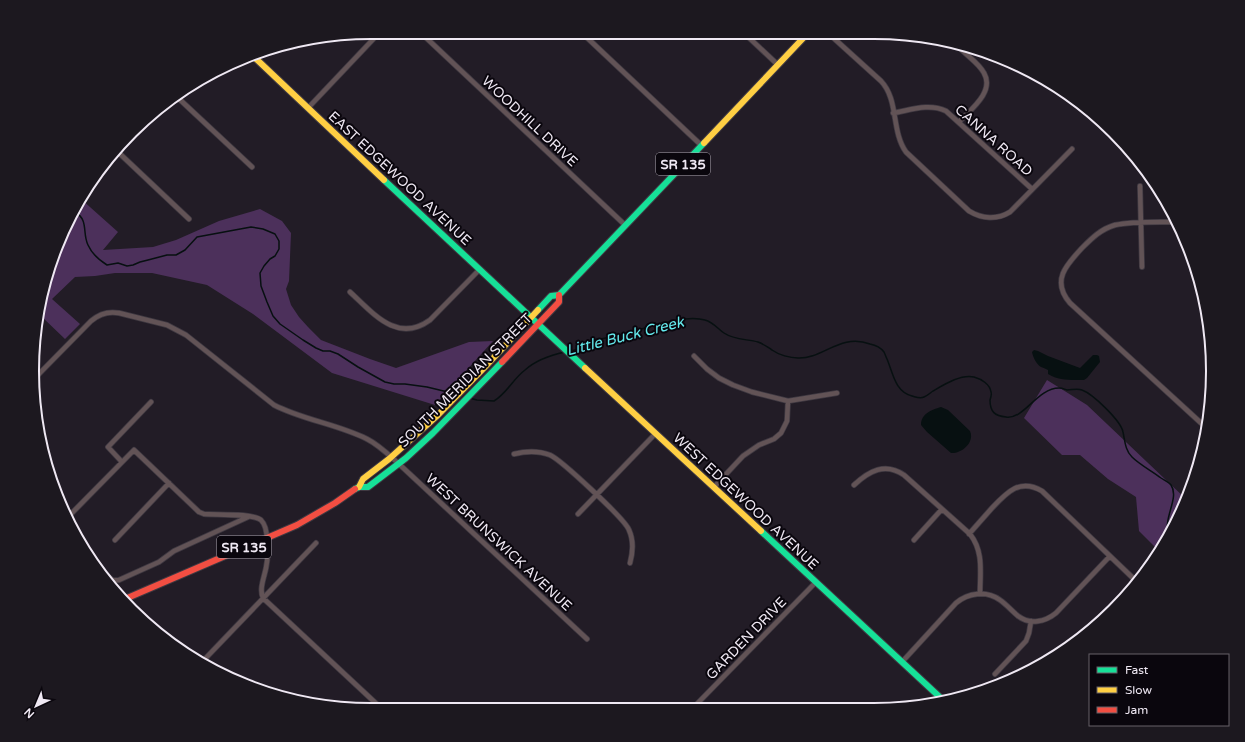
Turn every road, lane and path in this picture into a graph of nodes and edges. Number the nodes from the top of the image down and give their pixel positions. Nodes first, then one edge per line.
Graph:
1 (373, 39) edge
2 (427, 39) edge
3 (588, 39) edge
4 (751, 39) edge
5 (802, 39) edge
6 (834, 39) edge
7 (963, 51) edge
8 (257, 60) edge
9 (778, 64) junction
10 (180, 100) edge
11 (308, 108) junction
12 (894, 113) junction
13 (959, 122) junction
14 (701, 145) junction
15 (1072, 149) dead end
16 (120, 154) edge
17 (252, 167) dead end
18 (1140, 186) dead end
19 (1032, 189) junction
20 (189, 219) dead end
21 (1171, 222) edge
22 (1141, 223) junction
23 (625, 225) junction
24 (1142, 267) dead end
25 (480, 269) junction
26 (350, 292) dead end
27 (559, 295) junction
28 (531, 317) junction
29 (538, 324) junction
30 (694, 356) dead end
31 (39, 375) edge
32 (837, 393) dead end
33 (788, 401) junction
34 (151, 402) dead end
35 (1202, 424) edge
36 (656, 433) junction
37 (514, 454) dead end
38 (395, 461) junction
39 (122, 462) junction
40 (169, 483) junction
41 (854, 485) dead end
42 (360, 487) junction
43 (714, 487) junction
44 (596, 495) junction
45 (942, 509) junction
46 (71, 514) edge
47 (578, 514) dead end
48 (250, 516) junction
49 (969, 534) junction
50 (267, 537) junction
51 (115, 540) dead end
52 (914, 540) dead end
53 (316, 543) dead end
54 (1110, 556) junction
55 (630, 563) dead end
56 (1133, 578) edge
57 (114, 580) edge
58 (816, 582) junction
59 (980, 594) junction
60 (127, 597) edge
61 (263, 598) junction
62 (1031, 621) junction
63 (587, 639) dead end
64 (205, 659) edge
65 (902, 662) junction
66 (996, 674) dead end
67 (940, 697) edge
68 (376, 703) edge
69 (698, 703) edge

1 - 11 street
2 - 23 street, WOODHILL DRIVE
3 - 14 street
4 - 9 street
5 - 9 main road, SOUTH MERIDIAN STREET / SR 135
6 - 12 street
7 - 13 street
8 - 11 main road, EAST EDGEWOOD AVENUE
9 - 14 main road, SOUTH MERIDIAN STREET / SR 135
10 - 17 street
11 - 25 main road, EAST EDGEWOOD AVENUE
12 - 13 street, CANNA ROAD
12 - 19 street
13 - 19 street, CANNA ROAD
14 - 23 main road, SOUTH MERIDIAN STREET / SR 135
15 - 19 street
16 - 20 street
18 - 22 street
21 - 22 street
22 - 24 street
22 - 35 street
23 - 27 main road, SOUTH MERIDIAN STREET / SR 135
25 - 26 street
25 - 28 main road, EAST EDGEWOOD AVENUE
27 - 28 main road, SOUTH MERIDIAN STREET / SR 135
27 - 29 main road, SOUTH MERIDIAN STREET / SR 135
28 - 29 main road, WEST EDGEWOOD AVENUE
28 - 38 main road, SOUTH MERIDIAN STREET / SR 135
29 - 36 main road, WEST EDGEWOOD AVENUE
29 - 38 main road, SOUTH MERIDIAN STREET / SR 135
30 - 33 street
31 - 38 street, WEST BRUNSWICK AVENUE
32 - 33 street
33 - 43 street
34 - 39 street
36 - 43 main road, WEST EDGEWOOD AVENUE
36 - 44 street
37 - 44 street
38 - 42 main road, SOUTH MERIDIAN STREET / SR 135
38 - 42 main road, SOUTH MERIDIAN STREET / SR 135
38 - 63 street, WEST BRUNSWICK AVENUE
39 - 40 street
39 - 46 street
40 - 48 street
40 - 51 street
41 - 45 street
42 - 50 main road, SOUTH MERIDIAN STREET / SR 135
43 - 58 main road, WEST EDGEWOOD AVENUE
44 - 47 street
44 - 55 street
45 - 49 street
45 - 52 street
48 - 50 street
48 - 57 street
49 - 54 street
49 - 59 street
50 - 60 main road, SOUTH MERIDIAN STREET / SR 135
50 - 61 street
53 - 61 street
54 - 56 street
54 - 62 street
58 - 65 main road, WEST EDGEWOOD AVENUE
58 - 69 street, GARDEN DRIVE
59 - 62 street
59 - 65 street
61 - 64 street
61 - 68 street
62 - 66 street
65 - 67 main road, WEST EDGEWOOD AVENUE

